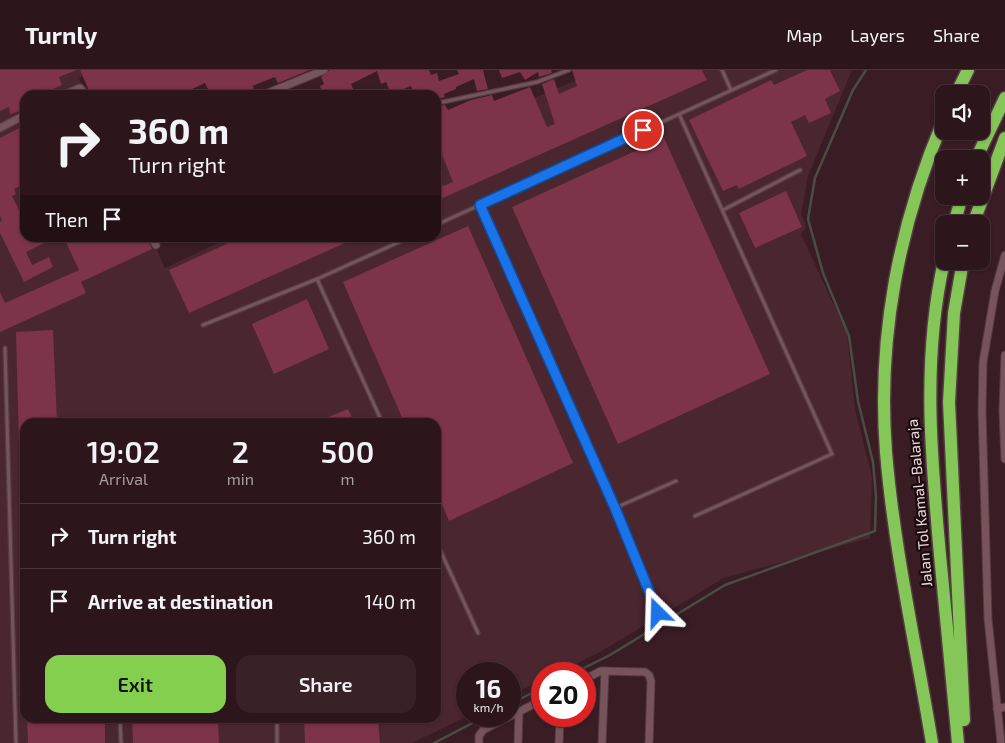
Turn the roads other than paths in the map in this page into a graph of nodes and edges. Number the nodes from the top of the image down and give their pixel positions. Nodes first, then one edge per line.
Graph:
1 (324, 70) edge
2 (569, 70) edge
3 (722, 70) edge
4 (776, 70) edge
5 (968, 70) edge
6 (960, 85) edge
7 (275, 90) edge
8 (730, 90) junction
9 (1005, 98) edge
10 (441, 103) edge
11 (679, 114) junction
12 (20, 118) edge
13 (0, 128) edge
14 (1005, 138) edge
15 (936, 140) edge
16 (980, 150) edge
17 (800, 170) dead end
18 (480, 205) junction
19 (723, 210) junction
20 (977, 215) edge
21 (441, 223) edge
22 (154, 242) edge
23 (399, 242) edge
24 (156, 245) dead end
25 (1005, 255) edge
26 (943, 270) edge
27 (961, 270) edge
28 (317, 279) junction
29 (203, 325) dead end
30 (5, 348) dead end
31 (1005, 355) edge
32 (380, 418) edge
33 (1005, 459) edge
34 (676, 480) dead end
35 (615, 508) junction
36 (695, 516) dead end
37 (441, 552) edge
38 (658, 613) dead end
39 (478, 633) dead end
40 (605, 671) junction
41 (596, 675) edge
42 (1001, 708) edge
43 (120, 723) edge
44 (276, 723) edge
45 (489, 727) edge
46 (519, 727) edge
47 (560, 727) edge
48 (16, 743) edge
49 (121, 743) edge
50 (277, 743) edge
51 (478, 743) edge
52 (518, 743) edge
53 (559, 743) edge
54 (602, 743) edge
55 (649, 743) edge
56 (932, 743) edge
57 (958, 743) edge
58 (964, 743) edge
59 (1001, 743) edge

1 - 7 street
2 - 10 lane
3 - 8 lane
4 - 8 lane
5 - 6 highway
8 - 11 lane
9 - 16 highway
11 - 18 lane
11 - 19 lane
12 - 13 street
14 - 20 highway
15 - 56 highway
17 - 19 lane
18 - 21 lane
18 - 35 lane
19 - 36 lane
22 - 24 street
23 - 28 lane
25 - 42 street
26 - 57 highway, Jalan Tol Kamal–Balaraja
27 - 58 highway
28 - 29 lane
28 - 32 lane
30 - 48 lane
31 - 33 street
34 - 35 lane
35 - 38 lane
37 - 39 lane
40 - 41 street
40 - 54 street
40 - 55 street
42 - 59 street
43 - 49 lane
44 - 50 lane
45 - 51 street
46 - 52 street
47 - 53 street

